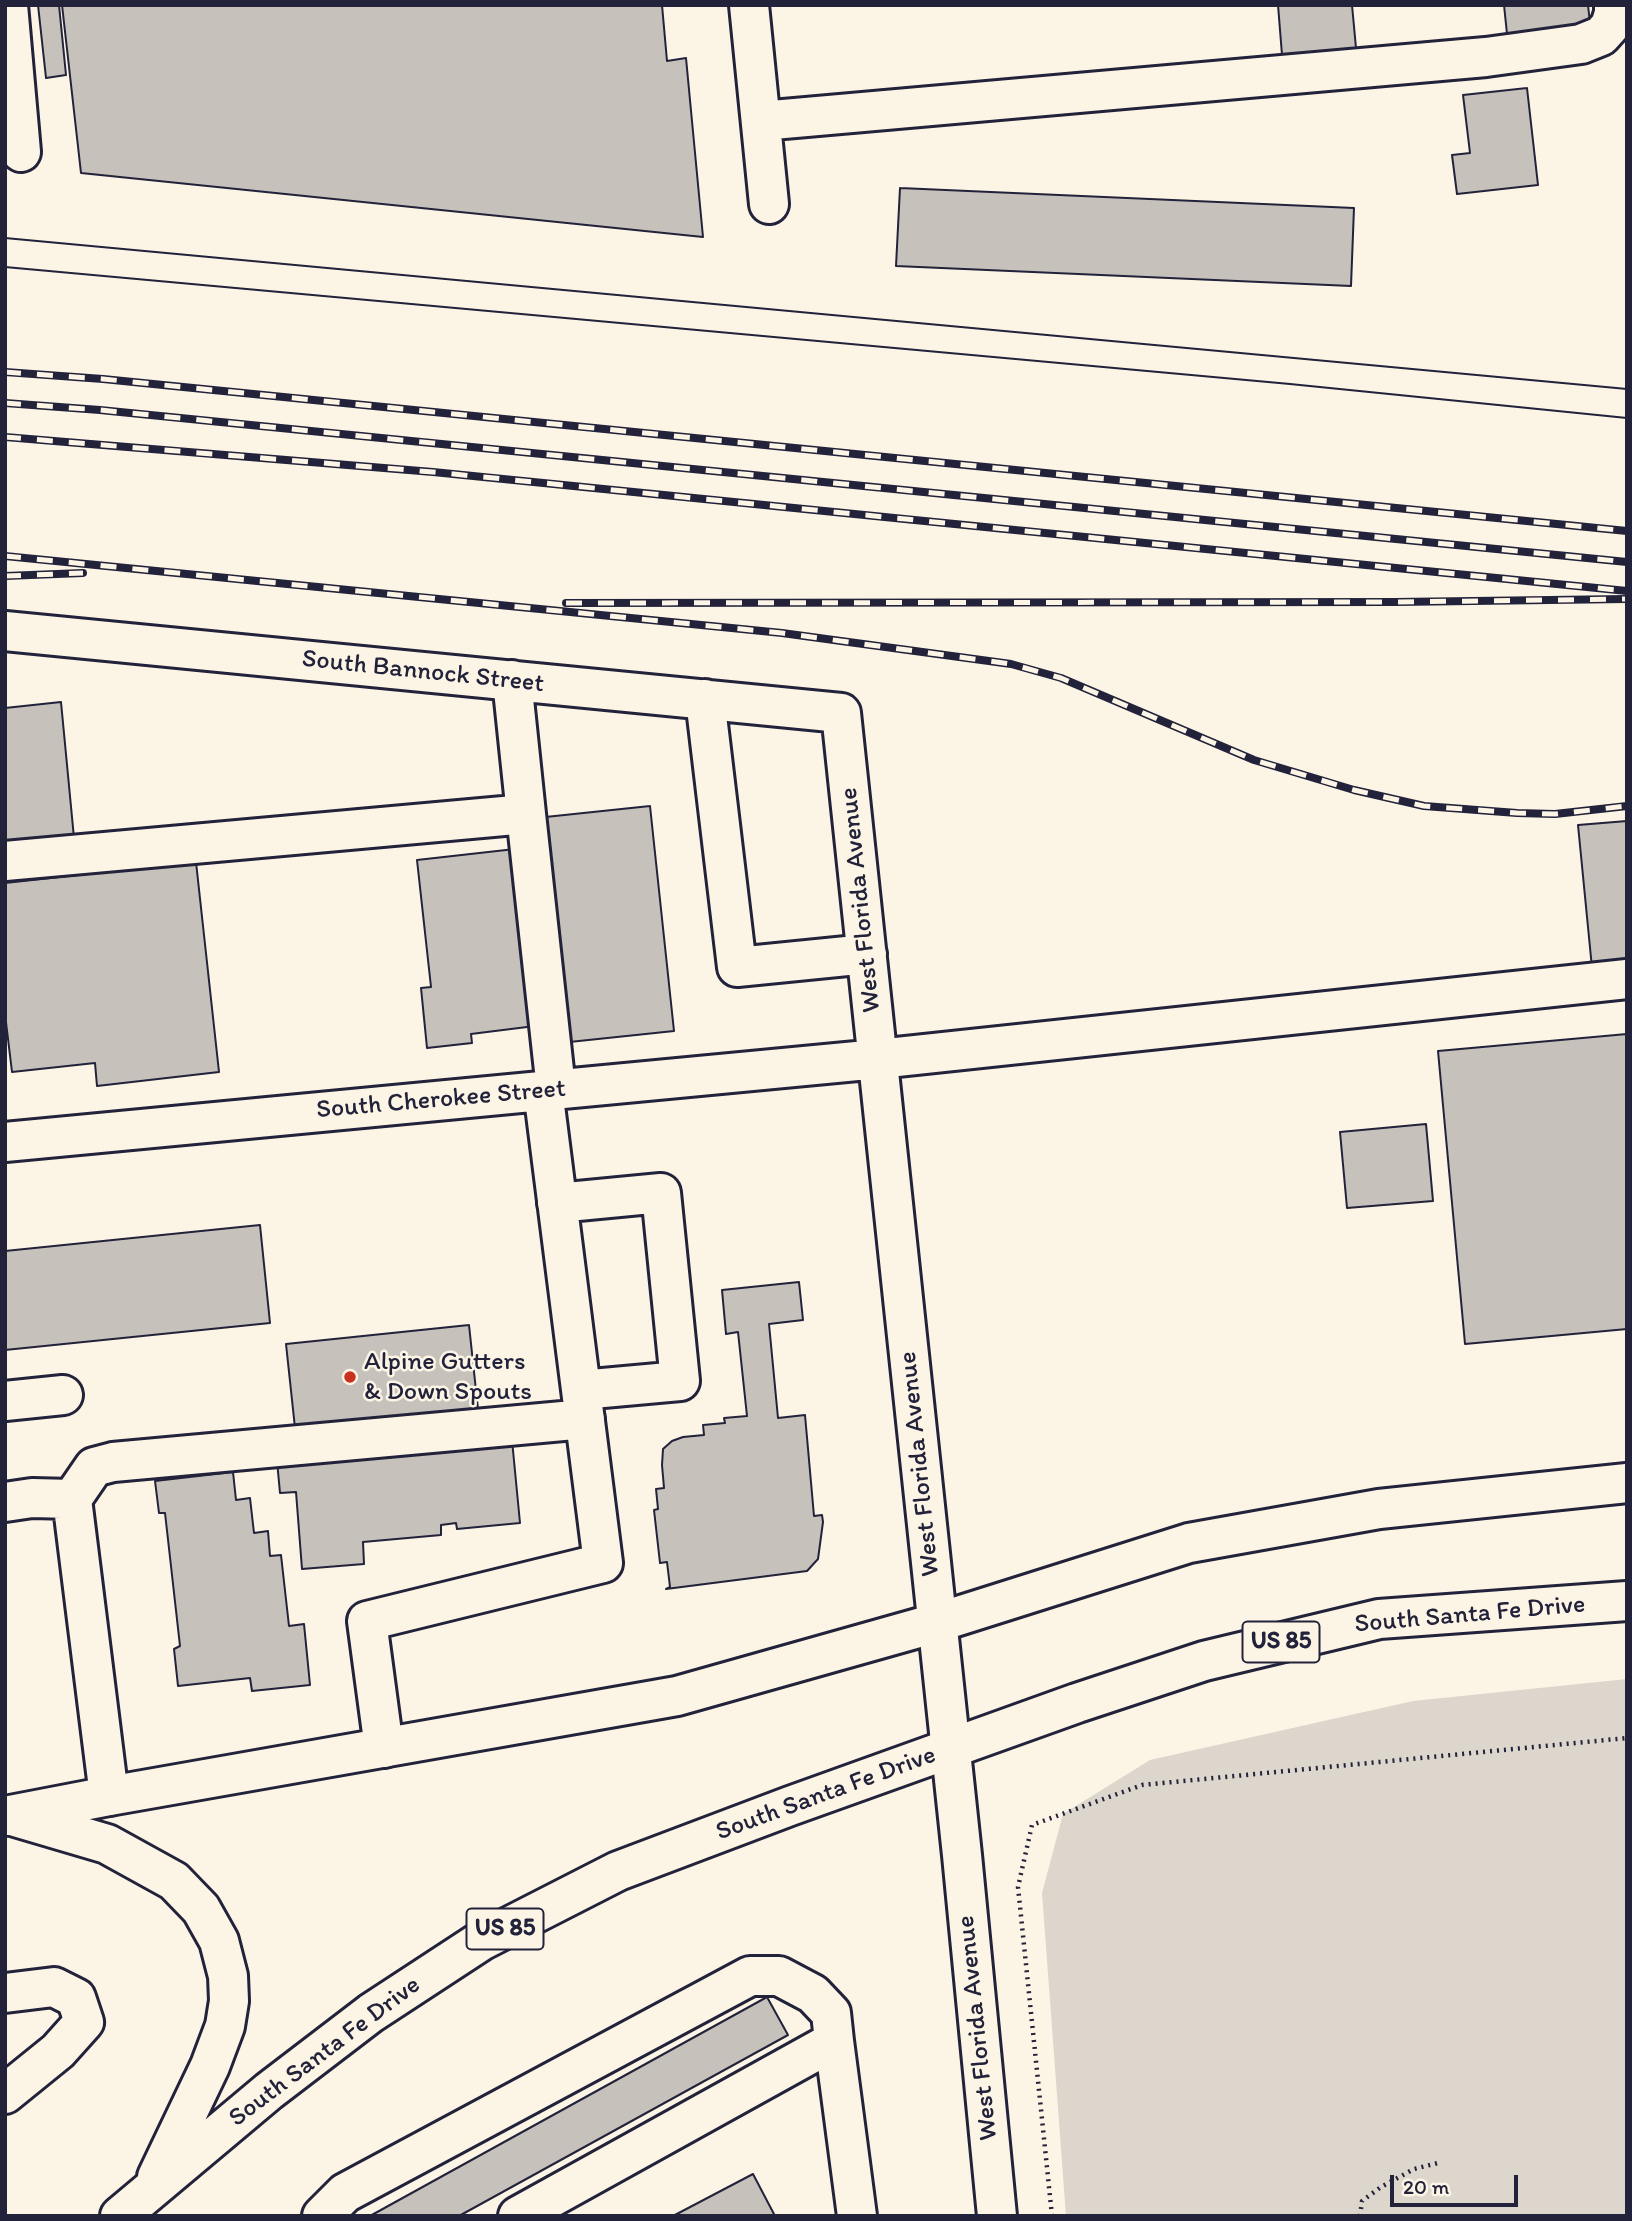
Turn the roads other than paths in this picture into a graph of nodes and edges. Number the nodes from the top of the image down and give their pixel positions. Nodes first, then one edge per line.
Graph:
1 (8, 5) edge
2 (749, 5) edge
3 (1614, 5) edge
4 (761, 121) junction
5 (21, 152) dead end
6 (769, 204) dead end
7 (5, 631) edge
8 (512, 680) junction
9 (705, 699) junction
10 (841, 713) joint
11 (526, 814) junction
12 (5, 861) edge
13 (867, 954) junction
14 (1627, 979) edge
15 (878, 1059) junction
16 (550, 1090) junction
17 (5, 1142) edge
18 (557, 1203) junction
19 (63, 1395) dead end
20 (5, 1401) edge
21 (583, 1405) junction
22 (1627, 1483) edge
23 (72, 1499) junction
24 (5, 1502) edge
25 (1627, 1601) edge
26 (936, 1623) junction
27 (384, 1748) junction
28 (950, 1749) junction
29 (108, 1796) junction
30 (7, 1815) edge
31 (5, 1993) edge
32 (834, 2041) junction
33 (5, 2094) edge
34 (151, 2188) junction
35 (120, 2216) edge
36 (322, 2216) edge
37 (518, 2216) edge
38 (857, 2216) edge
39 (997, 2216) edge

1 - 5 main road
2 - 4 main road
3 - 4 main road
4 - 6 main road
7 - 8 main road, South Bannock Street
8 - 9 main road, South Bannock Street
8 - 11 main road
9 - 10 main road, South Bannock Street
9 - 13 main road
10 - 13 main road, West Florida Avenue
11 - 12 main road
11 - 16 main road
13 - 15 main road, West Florida Avenue
14 - 15 main road, South Cherokee Street
15 - 16 main road, South Cherokee Street
15 - 26 main road, West Florida Avenue
16 - 17 main road, South Cherokee Street
16 - 18 main road
18 - 21 main road
18 - 21 main road
19 - 20 main road
21 - 23 main road
21 - 27 main road
22 - 26 main road
23 - 24 main road
23 - 29 main road
25 - 28 main road, South Santa Fe Drive / US 85
26 - 27 main road
26 - 28 main road, West Florida Avenue
27 - 29 main road
28 - 34 main road, South Santa Fe Drive / US 85
28 - 39 main road, West Florida Avenue
29 - 30 main road
30 - 34 main road
31 - 33 main road
32 - 36 main road
32 - 37 main road
32 - 38 main road
34 - 35 main road, South Santa Fe Drive / US 85

